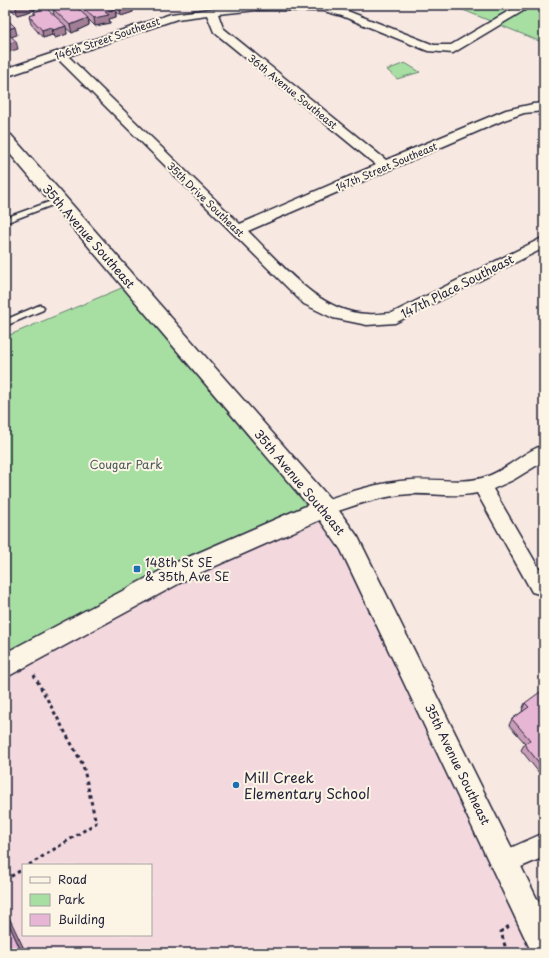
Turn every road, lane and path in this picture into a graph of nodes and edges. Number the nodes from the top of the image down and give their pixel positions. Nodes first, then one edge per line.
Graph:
1 (527, 5) edge
2 (211, 11) junction
3 (59, 54) junction
4 (5, 73) edge
5 (540, 107) edge
6 (5, 138) edge
7 (384, 166) junction
8 (59, 201) junction
9 (5, 221) edge
10 (238, 230) junction
11 (544, 242) edge
12 (40, 308) dead end
13 (367, 320) joint
14 (5, 322) edge
15 (544, 452) edge
16 (482, 485) junction
17 (324, 508) junction
18 (539, 586) dead end
19 (14, 661) edge
20 (544, 845) edge
21 (506, 862) junction
22 (31, 864) edge
23 (22, 870) edge
24 (5, 880) edge
25 (544, 946) edge

1 - 2 street, 146th Street Southeast
2 - 3 street, 146th Street Southeast
2 - 7 street, 36th Avenue Southeast
3 - 4 street, 146th Street Southeast
3 - 10 street, 35th Drive Southeast
5 - 7 street, 147th Street Southeast
6 - 8 street, 35th Avenue Southeast
7 - 10 street, 147th Street Southeast
8 - 9 lane
8 - 17 street, 35th Avenue Southeast
10 - 13 street, 35th Drive Southeast
11 - 13 street, 147th Place Southeast
12 - 14 lane
15 - 16 street
16 - 17 street
16 - 18 street
17 - 19 street
17 - 21 street, 35th Avenue Southeast
19 - 22 path
20 - 21 street
21 - 25 street, 35th Avenue Southeast
23 - 24 path

